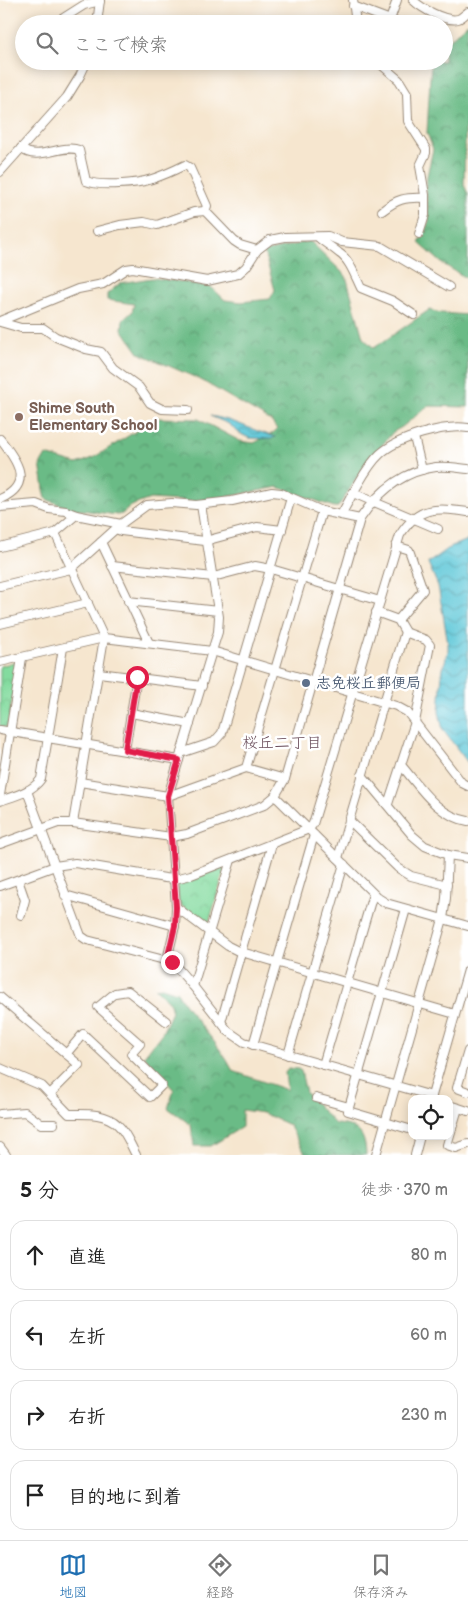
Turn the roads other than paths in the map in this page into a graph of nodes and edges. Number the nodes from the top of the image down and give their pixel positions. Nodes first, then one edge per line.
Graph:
1 (397, 0) edge
2 (413, 0) edge
3 (100, 1) edge
4 (353, 3) edge
5 (468, 12) edge
6 (68, 15) edge
7 (98, 15) edge
8 (379, 15) edge
9 (392, 15) edge
10 (439, 15) edge
11 (453, 19) edge
12 (82, 70) edge
13 (387, 70) edge
14 (21, 148) junction
15 (0, 172) edge
16 (425, 198) junction
17 (205, 211) junction
18 (382, 211) dead end
19 (97, 231) dead end
20 (419, 234) dead end
21 (320, 238) junction
22 (257, 250) junction
23 (450, 287) dead end
24 (414, 315) dead end
25 (0, 321) edge
26 (188, 410) dead end
27 (468, 420) edge
28 (466, 428) edge
29 (414, 437) junction
30 (1, 442) edge
31 (468, 469) edge
32 (422, 470) junction
33 (353, 493) junction
34 (291, 498) junction
35 (0, 499) edge
36 (372, 502) junction
37 (201, 505) junction
38 (0, 507) edge
39 (322, 511) junction
40 (468, 512) edge
41 (76, 515) junction
42 (341, 515) junction
43 (413, 518) junction
44 (360, 519) junction
45 (118, 526) junction
46 (438, 529) dead end
47 (282, 530) junction
48 (55, 533) junction
49 (207, 541) junction
50 (101, 542) junction
51 (396, 546) junction
52 (0, 547) edge
53 (112, 566) junction
54 (271, 568) junction
55 (71, 569) junction
56 (214, 577) junction
57 (304, 578) junction
58 (0, 586) edge
59 (340, 589) junction
60 (128, 601) junction
61 (380, 601) junction
62 (88, 603) junction
63 (218, 611) junction
64 (376, 612) junction
65 (398, 620) junction
66 (0, 624) edge
67 (405, 632) junction
68 (104, 638) junction
69 (149, 643) junction
70 (63, 648) junction
71 (212, 651) junction
72 (22, 658) junction
73 (244, 660) junction
74 (0, 662) edge
75 (276, 670) junction
76 (99, 673) junction
77 (137, 677) junction
78 (312, 681) junction
79 (202, 686) junction
80 (352, 693) junction
81 (384, 703) junction
82 (131, 713) junction
83 (415, 722) junction
84 (190, 724) junction
85 (0, 730) edge
86 (10, 731) junction
87 (48, 738) junction
88 (86, 744) junction
89 (125, 750) junction
90 (180, 756) junction
91 (401, 765) junction
92 (246, 768) junction
93 (362, 775) junction
94 (285, 778) junction
95 (80, 782) junction
96 (468, 786) edge
97 (27, 791) junction
98 (0, 795) edge
99 (168, 796) junction
100 (275, 796) junction
101 (0, 801) edge
102 (388, 804) junction
103 (349, 820) junction
104 (468, 821) edge
105 (73, 823) junction
106 (41, 828) junction
107 (311, 832) junction
108 (171, 837) junction
109 (0, 844) edge
110 (272, 844) junction
111 (448, 855) junction
112 (468, 858) edge
113 (230, 860) junction
114 (341, 861) junction
115 (55, 866) junction
116 (174, 879) junction
117 (18, 880) junction
118 (447, 885) junction
119 (0, 886) edge
120 (373, 894) junction
121 (66, 895) junction
122 (176, 907) junction
123 (406, 909) junction
124 (21, 916) dead end
125 (442, 919) junction
126 (175, 926) junction
127 (468, 926) edge
128 (210, 932) junction
129 (241, 952) junction
130 (167, 960) junction
131 (277, 962) junction
132 (468, 970) edge
133 (312, 972) junction
134 (347, 982) junction
135 (193, 986) junction
136 (382, 993) junction
137 (0, 997) edge
138 (419, 1003) junction
139 (456, 1014) junction
140 (166, 1021) dead end
141 (221, 1022) junction
142 (253, 1045) junction
143 (66, 1054) junction
144 (288, 1055) junction
145 (467, 1056) edge
146 (323, 1065) junction
147 (0, 1068) edge
148 (358, 1075) junction
149 (396, 1085) junction
150 (468, 1092) edge
151 (50, 1094) junction
152 (426, 1095) edge
153 (433, 1095) edge
154 (316, 1098) dead end
155 (453, 1106) edge
156 (349, 1107) junction
157 (458, 1108) junction
158 (468, 1111) edge
159 (0, 1114) edge
160 (385, 1122) junction
161 (54, 1124) dead end
162 (408, 1129) edge
163 (419, 1140) edge
164 (468, 1144) edge
165 (0, 1147) edge
166 (6, 1155) edge
167 (136, 1155) edge
168 (376, 1155) edge
169 (415, 1155) edge

1 - 9 street
2 - 10 street
3 - 6 street
3 - 7 street
4 - 8 street
5 - 11 street
12 - 14 street
13 - 16 street
14 - 15 street
14 - 17 street
16 - 18 street
16 - 20 street
17 - 19 street
17 - 22 street
21 - 22 street
21 - 23 street
21 - 24 street
22 - 25 street
25 - 26 street
27 - 28 street
28 - 29 street
29 - 32 street
29 - 33 street
30 - 35 street
31 - 32 street
32 - 36 street
33 - 36 street
33 - 42 street
34 - 37 street
34 - 39 street
34 - 47 street
36 - 43 street
36 - 44 street
37 - 45 street
37 - 49 street
38 - 41 street
39 - 42 street
39 - 57 street
40 - 43 street
41 - 45 street
41 - 48 street
42 - 44 street
43 - 46 street
43 - 51 street
44 - 59 street
45 - 49 street
45 - 50 street
47 - 49 street
47 - 54 street
48 - 52 street
48 - 55 street
49 - 56 street
50 - 53 street
50 - 55 street
51 - 61 street
51 - 65 street
53 - 56 street
53 - 60 street
54 - 56 street
54 - 57 street
54 - 73 street
55 - 58 street
55 - 62 street
56 - 63 street
57 - 59 street
57 - 75 street
59 - 61 street
59 - 78 street
60 - 63 street
60 - 69 street
61 - 64 street
62 - 66 street
62 - 68 street
63 - 71 street
64 - 65 street
64 - 80 street
65 - 67 street
67 - 81 street
67 - 83 street
68 - 69 street
68 - 70 street
68 - 76 street
69 - 71 street
70 - 72 street
70 - 87 street
71 - 73 street
71 - 79 street
72 - 74 street
72 - 86 street
73 - 75 street
73 - 90 street
75 - 78 street
75 - 92 street
76 - 77 street
76 - 88 street
77 - 79 street
77 - 82 street
78 - 80 street
78 - 94 street
79 - 84 street
80 - 81 street
80 - 107 street
81 - 83 street
81 - 93 street
82 - 84 street
82 - 89 street
83 - 91 street
83 - 96 street
84 - 90 street
85 - 86 street
86 - 87 street
86 - 98 street
87 - 88 street
87 - 97 street
88 - 89 street
88 - 95 street
89 - 90 street
90 - 99 street
91 - 102 street
91 - 104 street
92 - 94 street
92 - 99 street
93 - 102 street
93 - 103 street
94 - 100 street
95 - 99 street
95 - 105 street
97 - 101 street
97 - 106 street
99 - 108 street
100 - 107 street
100 - 108 street
102 - 111 street
103 - 114 street
103 - 118 street
105 - 106 street
105 - 108 street
106 - 109 street
106 - 115 street
107 - 110 street
107 - 114 street
107 - 131 street
108 - 116 street
110 - 113 street
110 - 129 street
111 - 112 street
111 - 118 street
113 - 116 street
113 - 128 street
114 - 120 street
114 - 133 street
115 - 116 street
115 - 117 street
115 - 121 street
116 - 122 street
117 - 119 street
117 - 124 street
118 - 125 street
120 - 123 street
120 - 134 street
121 - 126 street
121 - 130 street
122 - 126 street
122 - 128 street
123 - 125 street
123 - 136 street
125 - 127 street
125 - 138 street
126 - 130 street
128 - 129 street
128 - 135 street
129 - 131 street
129 - 141 street
130 - 135 street
131 - 133 street
131 - 142 street
132 - 139 street
133 - 134 street
133 - 144 street
134 - 136 street
134 - 146 street
135 - 141 street
136 - 138 street
136 - 148 street
137 - 143 street
138 - 139 street
138 - 149 street
139 - 153 street
140 - 143 street
141 - 142 street
142 - 144 street
143 - 151 street
144 - 146 street
145 - 150 street
146 - 148 street
147 - 151 street
148 - 149 street
148 - 156 street
149 - 152 street
149 - 160 street
151 - 167 street
154 - 156 street
155 - 157 street
156 - 160 street
157 - 158 street
157 - 164 street
159 - 161 street
160 - 162 street
160 - 168 street
163 - 169 street
165 - 166 street

